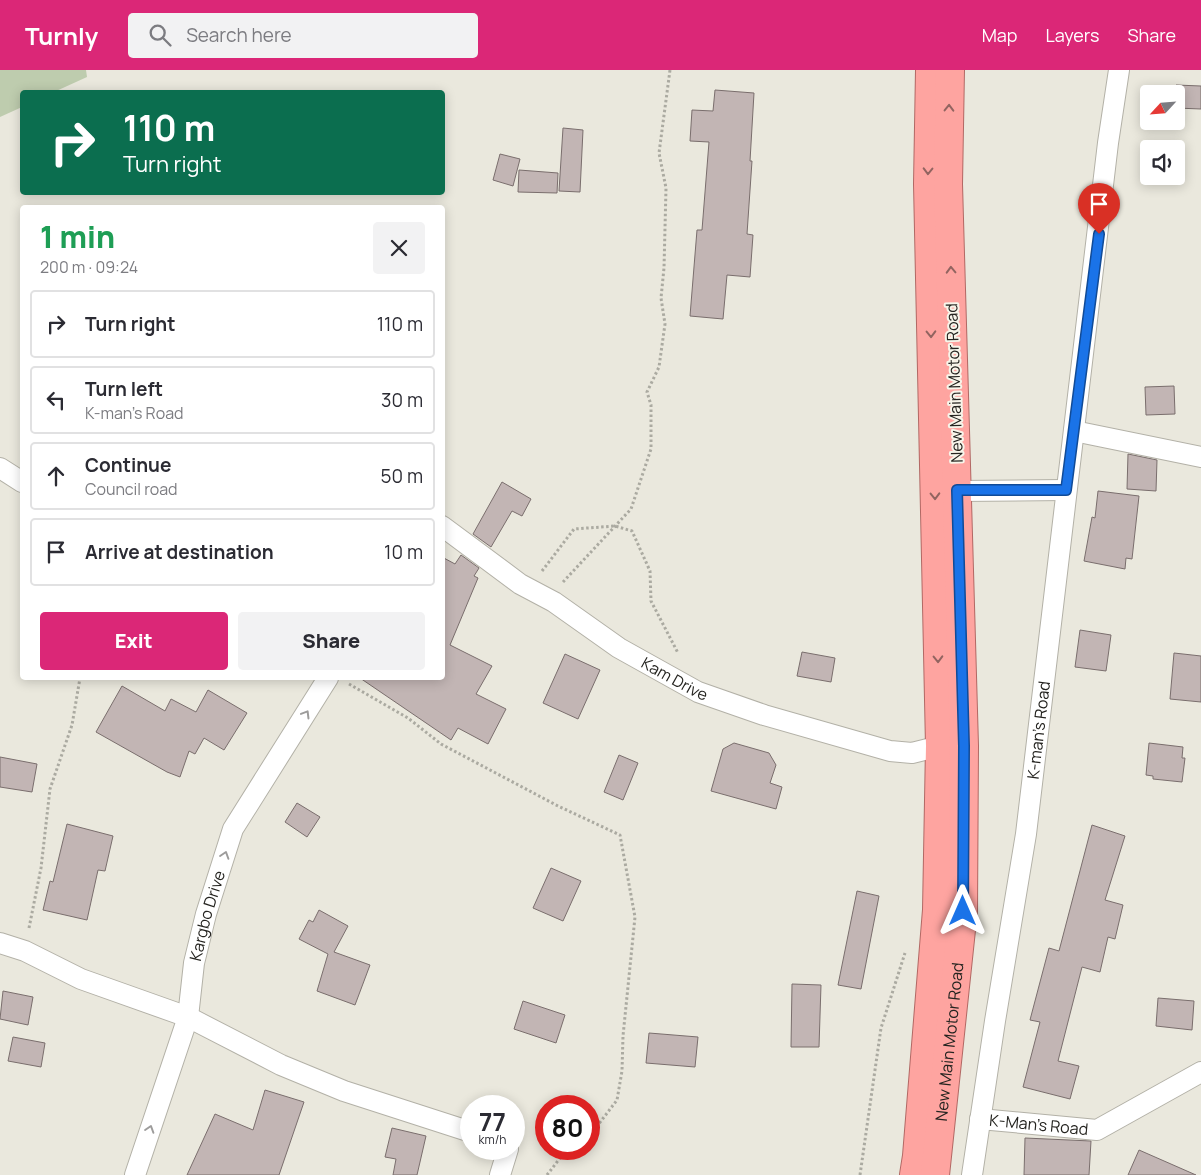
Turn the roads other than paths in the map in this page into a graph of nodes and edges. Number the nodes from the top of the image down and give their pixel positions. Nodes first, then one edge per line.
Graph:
1 (930, 70) edge
2 (950, 70) edge
3 (1119, 70) edge
4 (1074, 431) junction
5 (1201, 457) edge
6 (0, 468) edge
7 (20, 481) edge
8 (957, 490) junction
9 (1066, 490) junction
10 (445, 528) edge
11 (336, 680) edge
12 (940, 746) junction
13 (0, 943) edge
14 (188, 1017) junction
15 (1201, 1072) edge
16 (980, 1119) junction
17 (460, 1128) edge
18 (505, 1160) edge
19 (135, 1175) edge
20 (500, 1175) edge
21 (914, 1175) edge
22 (935, 1175) edge
23 (972, 1175) edge

1 -> 12 highway, New Main Motor Road
8 -> 2 highway, New Main Motor Road
3 - 4 street, K-man's Road
4 - 5 street
4 - 9 street, K-man's Road
6 - 7 street
8 - 9 street
8 - 22 highway, New Main Motor Road
9 - 16 street, K-man's Road
10 - 12 street, Kam Drive
14 -> 11 street, Kargbo Drive
12 - 21 highway, New Main Motor Road
13 - 14 street
14 - 17 street
19 -> 14 street, Kargbo Drive
15 - 16 street, K-Man's Road
16 - 23 street, K-man's Road
18 - 20 street

